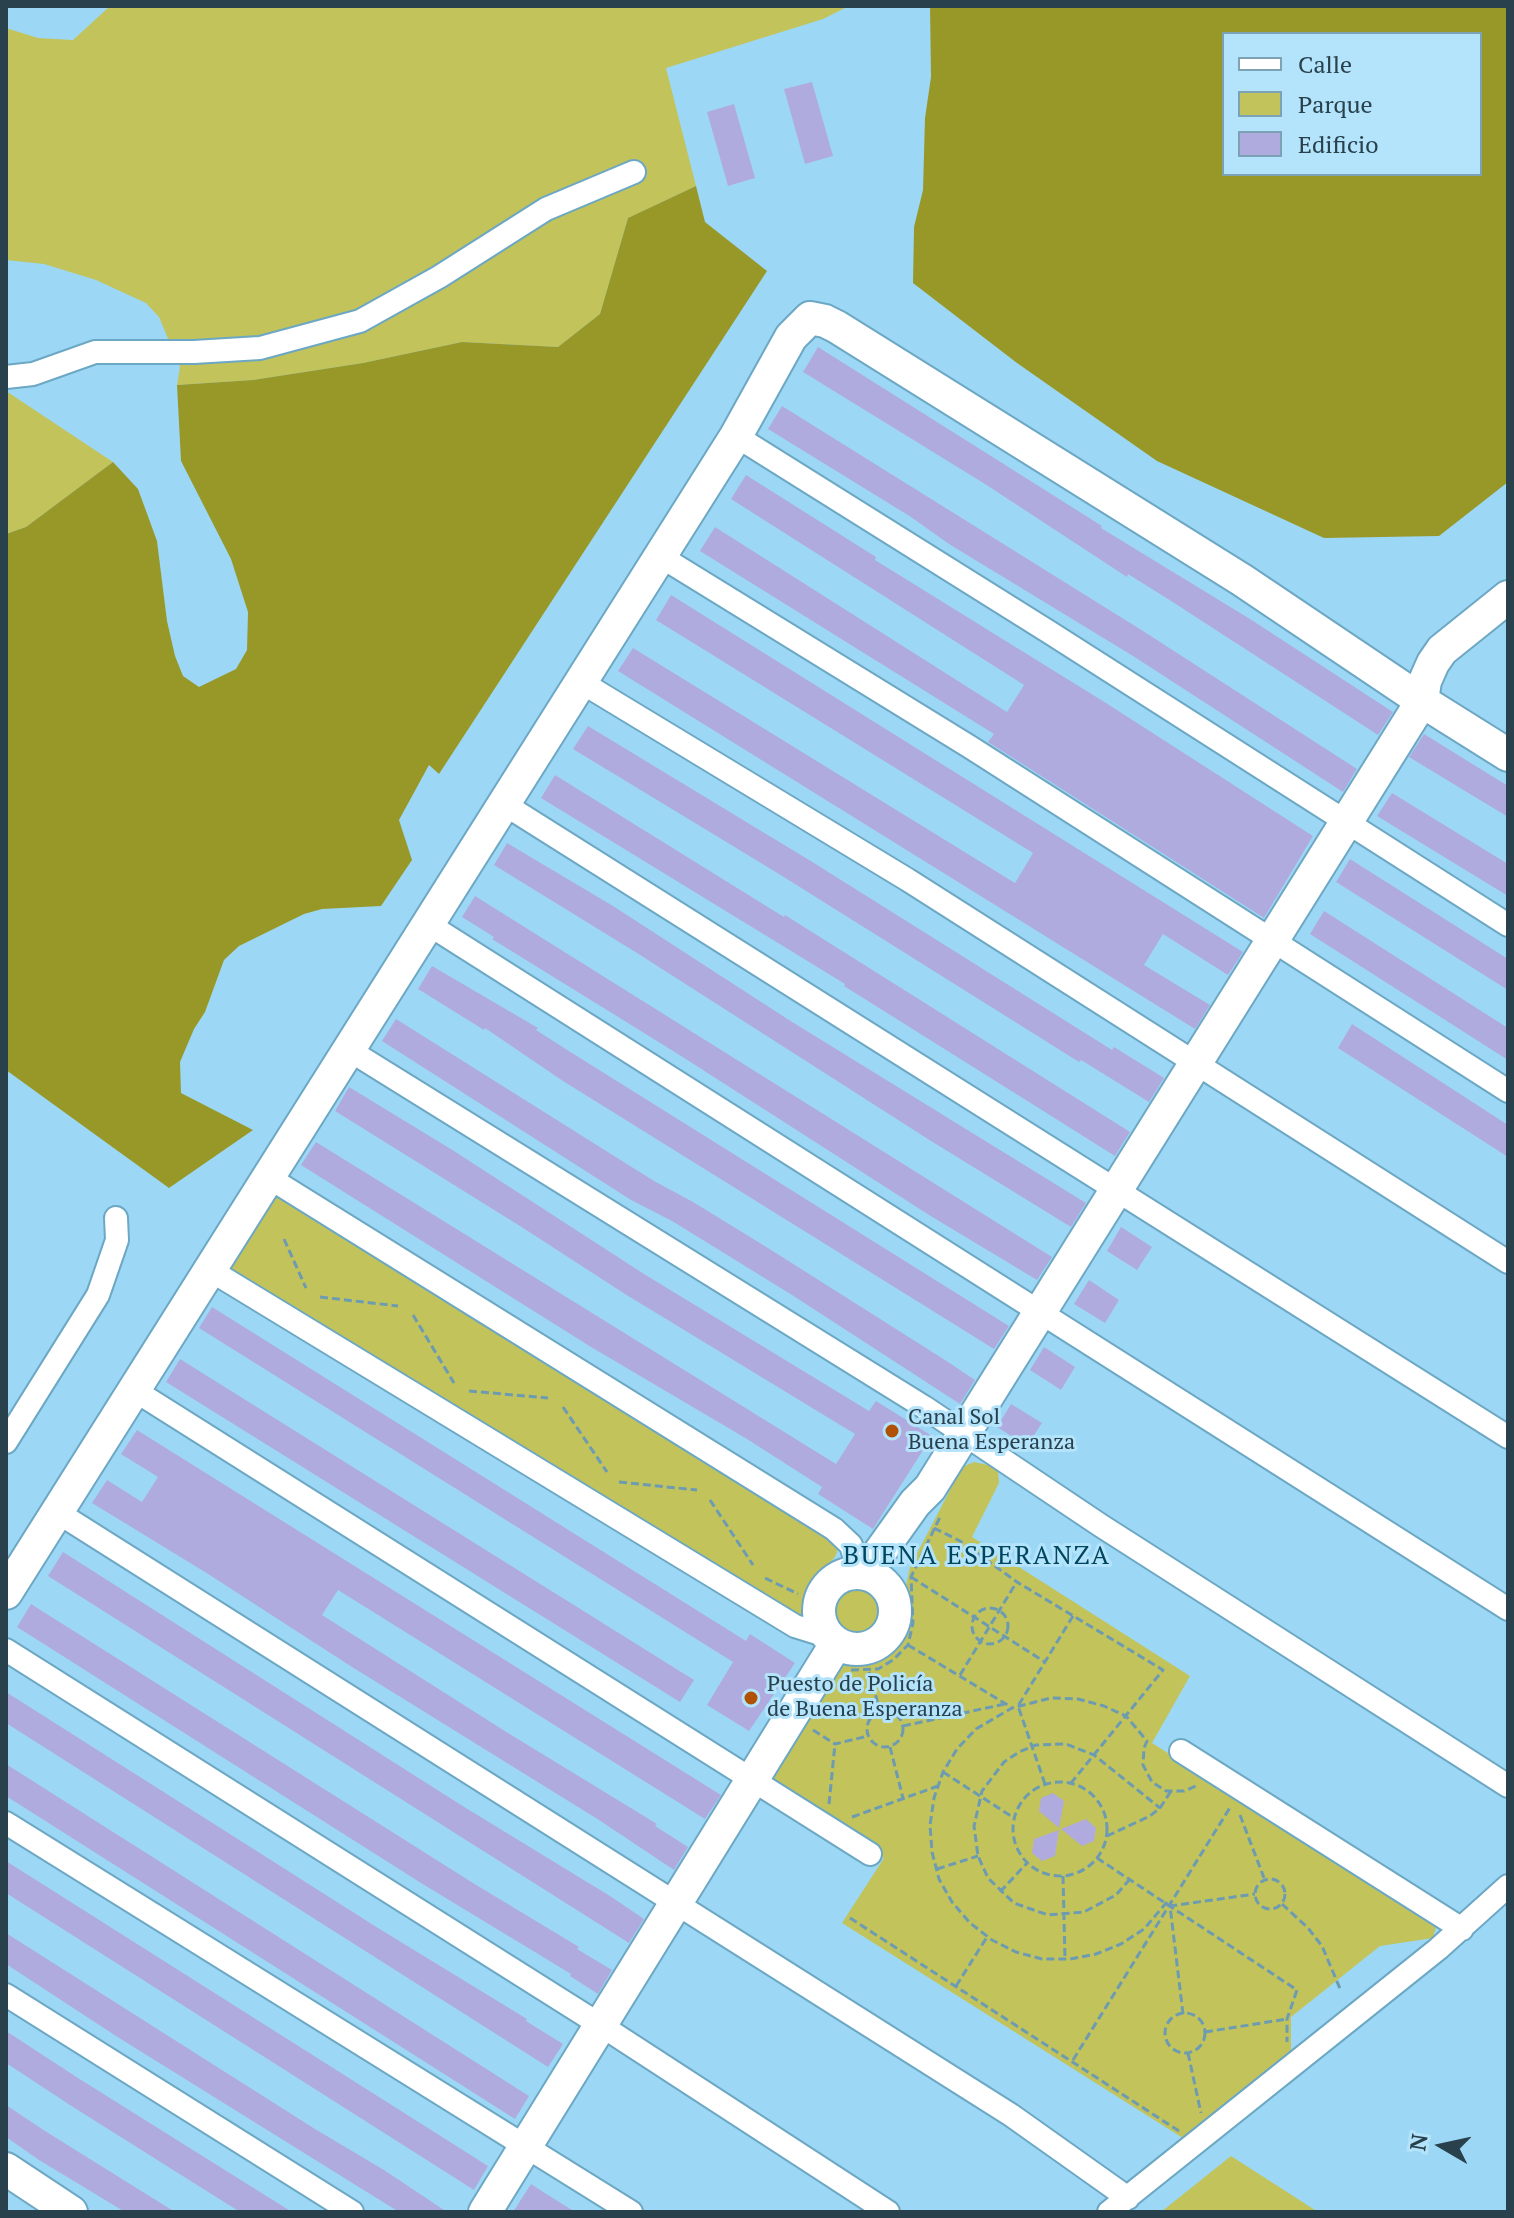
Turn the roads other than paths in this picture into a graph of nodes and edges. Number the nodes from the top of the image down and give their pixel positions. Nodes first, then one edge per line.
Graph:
1 (634, 172) dead end
2 (6, 377) edge
3 (736, 436) junction
4 (660, 556) junction
5 (1508, 597) edge
6 (581, 682) junction
7 (1422, 701) junction
8 (1508, 755) edge
9 (504, 804) junction
10 (1345, 823) junction
11 (428, 924) junction
12 (1508, 925) edge
13 (1272, 941) junction
14 (349, 1050) junction
15 (1196, 1062) junction
16 (1508, 1091) edge
17 (268, 1177) junction
18 (1117, 1189) junction
19 (116, 1218) dead end
20 (1508, 1262) edge
21 (210, 1270) junction
22 (1040, 1311) junction
23 (134, 1390) junction
24 (964, 1434) junction
25 (1508, 1437) edge
26 (6, 1442) edge
27 (57, 1512) junction
28 (880, 1577) junction
29 (6, 1593) edge
30 (1508, 1609) edge
31 (6, 1650) edge
32 (835, 1650) junction
33 (1181, 1751) dead end
34 (752, 1781) junction
35 (1508, 1786) edge
36 (6, 1823) edge
37 (870, 1854) dead end
38 (1508, 1886) edge
39 (678, 1902) junction
40 (1462, 1929) junction
41 (6, 1995) edge
42 (602, 2026) junction
43 (524, 2147) junction
44 (6, 2169) edge
45 (1128, 2198) junction
46 (71, 2212) edge
47 (352, 2212) edge
48 (485, 2212) edge
49 (631, 2212) edge
50 (888, 2212) edge
51 (1109, 2212) edge

1 - 2 street
3 - 4 street
3 - 7 street
3 - 10 street
4 - 6 street
4 - 13 street
5 - 7 street
6 - 9 street
6 - 15 street
7 - 8 street
7 - 10 street
9 - 11 street
9 - 18 street
10 - 12 street
10 - 13 street
11 - 14 street
11 - 22 street
13 - 15 street
13 - 16 street
14 - 17 street
14 - 24 street
15 - 18 street
15 - 20 street
17 - 21 street
17 - 28 street
18 - 22 street
18 - 25 street
19 - 26 street
21 - 23 street
21 - 32 street
22 - 24 street
22 - 30 street
23 - 27 street
23 - 34 street
24 - 28 street
24 - 35 street
27 - 29 street
27 - 39 street
28 - 32 street
28 - 32 street
31 - 42 street
32 - 34 street
33 - 40 street
34 - 37 street
34 - 39 street
36 - 43 street
38 - 40 street
39 - 42 street
39 - 45 street
40 - 45 street
41 - 47 street
42 - 43 street
42 - 50 street
43 - 48 street
43 - 49 street
44 - 46 street
45 - 51 street

